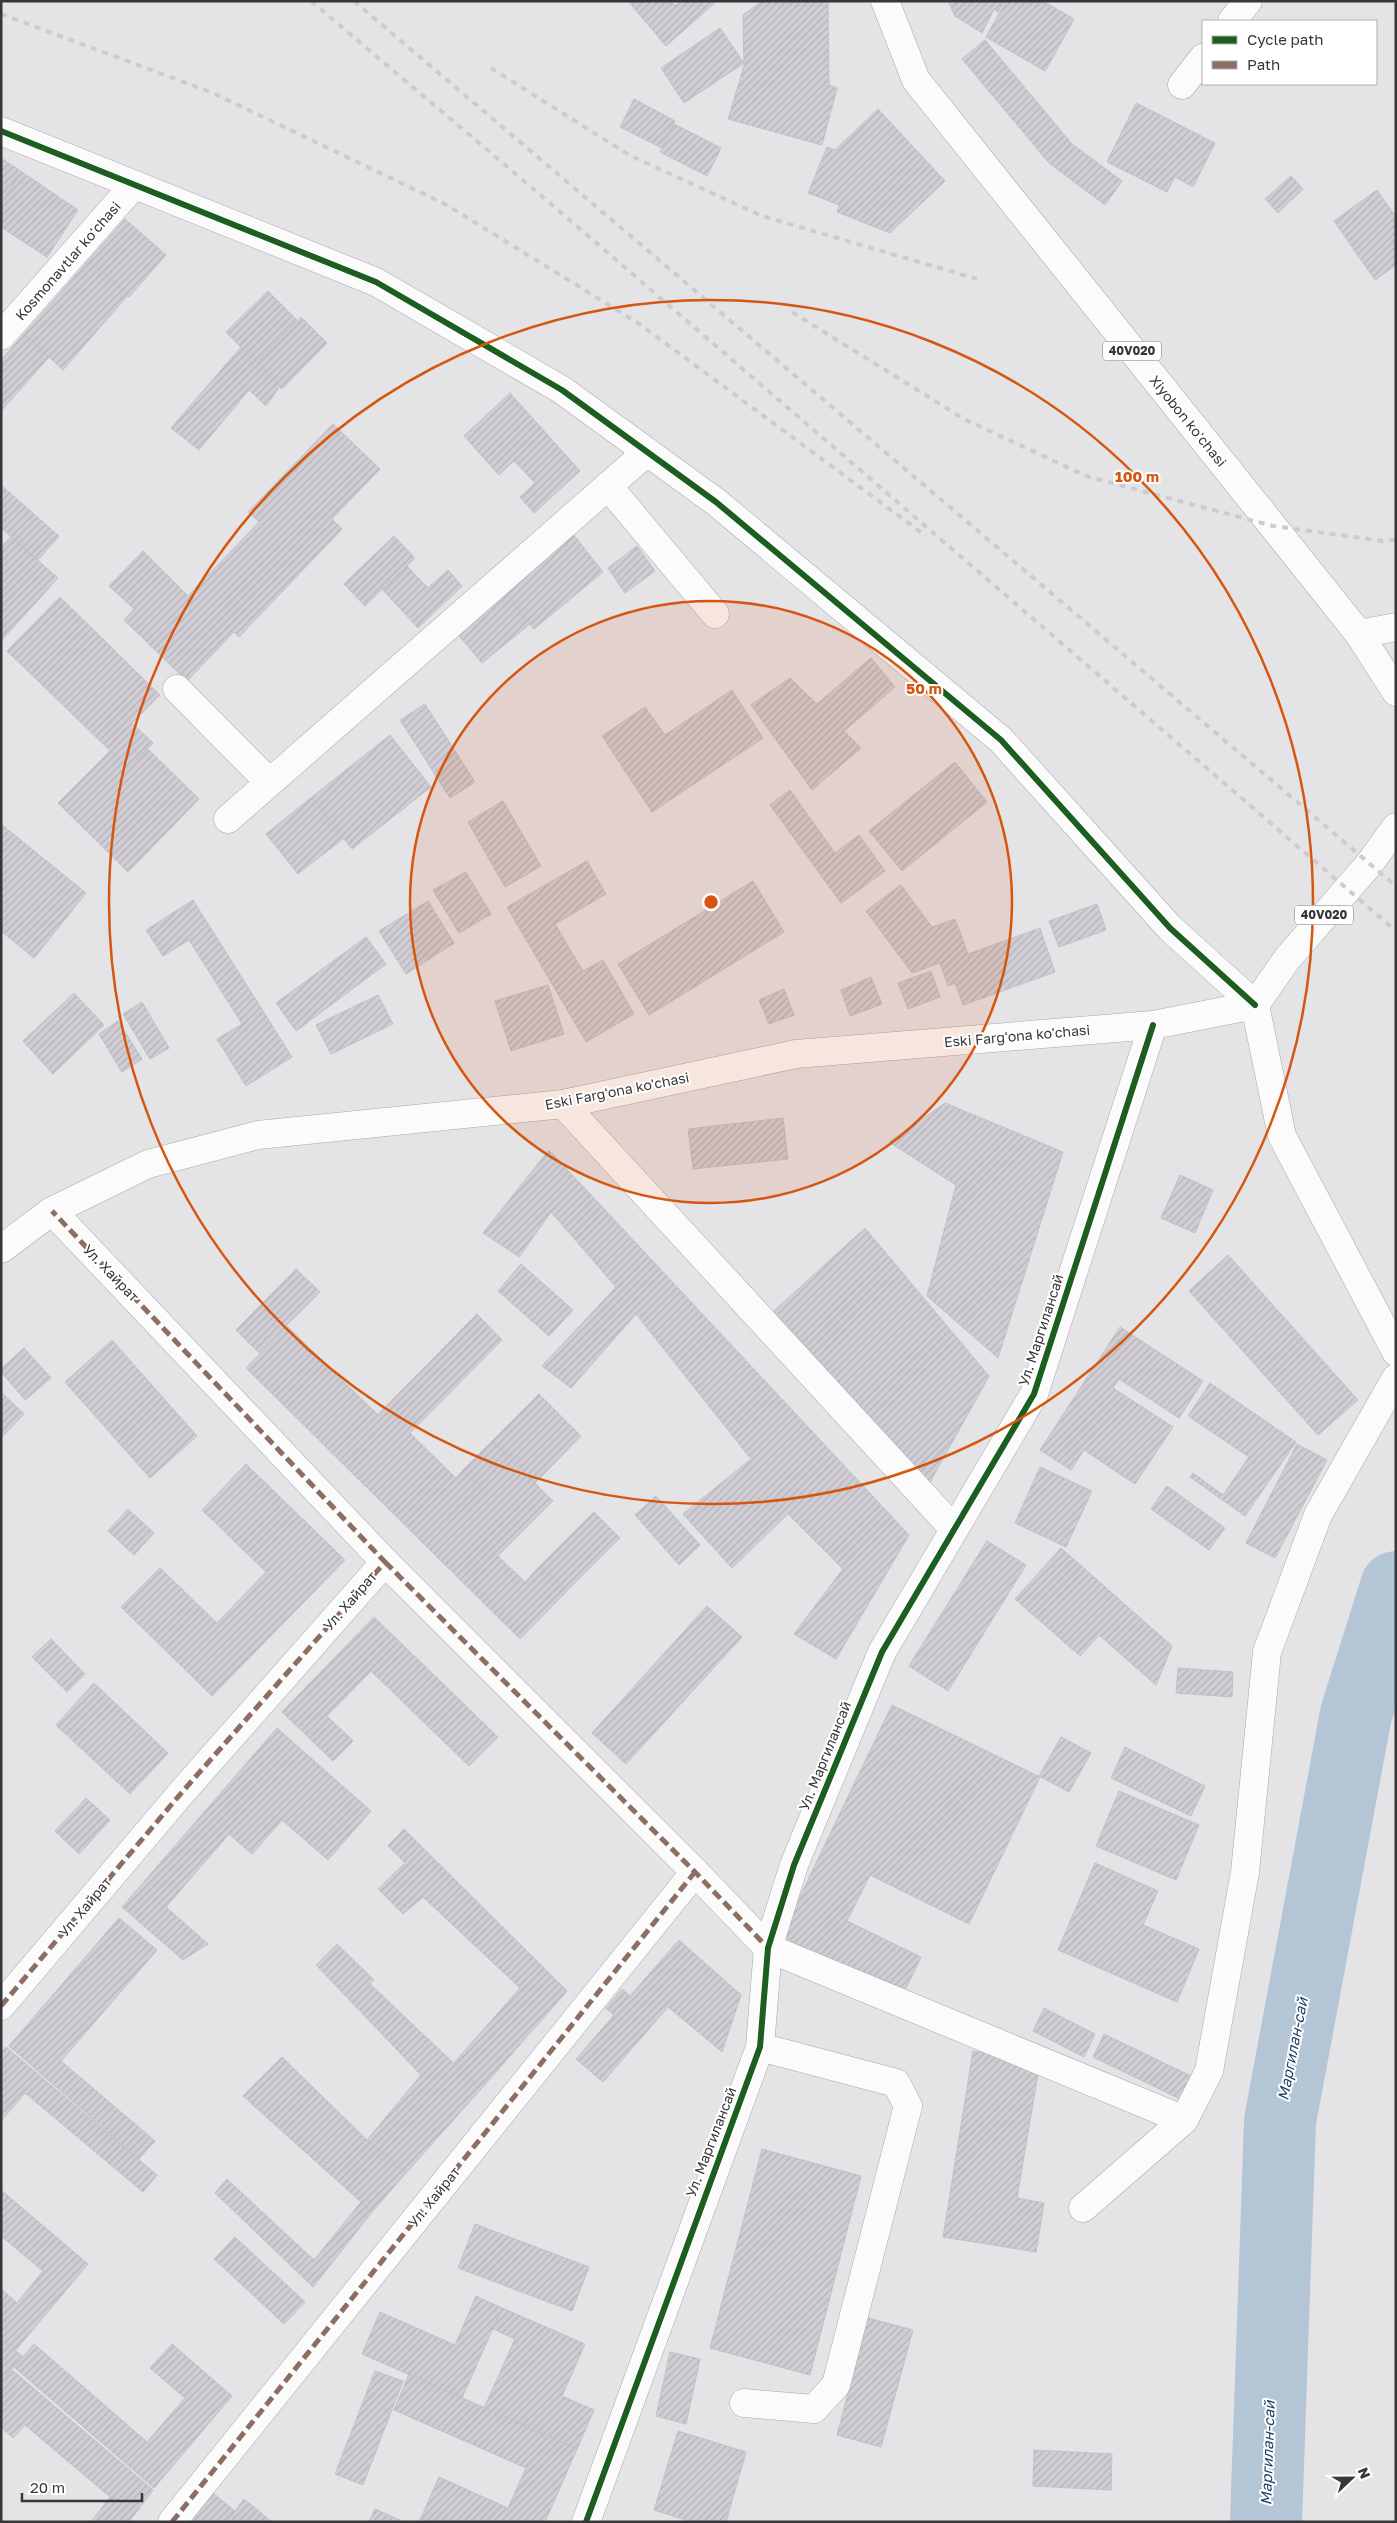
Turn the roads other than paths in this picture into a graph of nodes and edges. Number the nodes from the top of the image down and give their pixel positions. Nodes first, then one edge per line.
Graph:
1 (885, 1) edge
2 (1248, 1) edge
3 (1233, 20) edge
4 (1202, 59) edge
5 (1182, 85) dead end
6 (1, 130) edge
7 (134, 185) junction
8 (1, 336) edge
9 (647, 452) junction
10 (608, 486) junction
11 (714, 614) dead end
12 (1396, 627) edge
13 (1359, 634) junction
14 (177, 689) dead end
15 (1396, 692) edge
16 (270, 782) junction
17 (228, 818) dead end
18 (1396, 827) edge
19 (1255, 1005) junction
20 (1153, 1025) junction
21 (563, 1104) junction
22 (52, 1211) junction
23 (1, 1249) edge
24 (1392, 1343) edge
25 (1396, 1378) edge
26 (954, 1529) junction
27 (384, 1562) junction
28 (695, 1872) junction
29 (768, 1948) junction
30 (1, 2006) edge
31 (760, 2047) junction
32 (1184, 2120) junction
33 (1084, 2208) dead end
34 (744, 2403) dead end
35 (172, 2522) edge
36 (586, 2522) edge

1 - 13 street, Xiyobon koʻchasi / 40V020
2 - 3 street
4 - 5 street
6 - 7 street
7 - 8 street, Kosmonavtlar koʻchasi
7 - 9 street
9 - 10 street
9 - 19 street
10 - 11 street
10 - 16 street
12 - 13 street
13 - 15 street, Xiyobon koʻchasi / 40V020
14 - 16 street
16 - 17 street
18 - 19 street, 40V020
19 - 20 street, Eski Farg'ona ko'chasi
19 - 24 street
20 - 21 street, Eski Farg'ona ko'chasi
20 - 26 street, Ул. Маргилансай
21 - 22 street, Eski Farg'ona ko'chasi
21 - 26 street
22 - 23 street, Eski Farg'ona ko'chasi
22 - 27 street, Ул. Хайрат
25 - 32 street
26 - 29 street, Ул. Маргилансай
27 - 28 street
27 - 30 street, Ул. Хайрат
28 - 29 street
28 - 35 street, Ул. Хайрат
29 - 31 street, Ул. Маргилансай
29 - 32 street
31 - 34 street
31 - 36 street, Ул. Маргилансай
32 - 33 street

